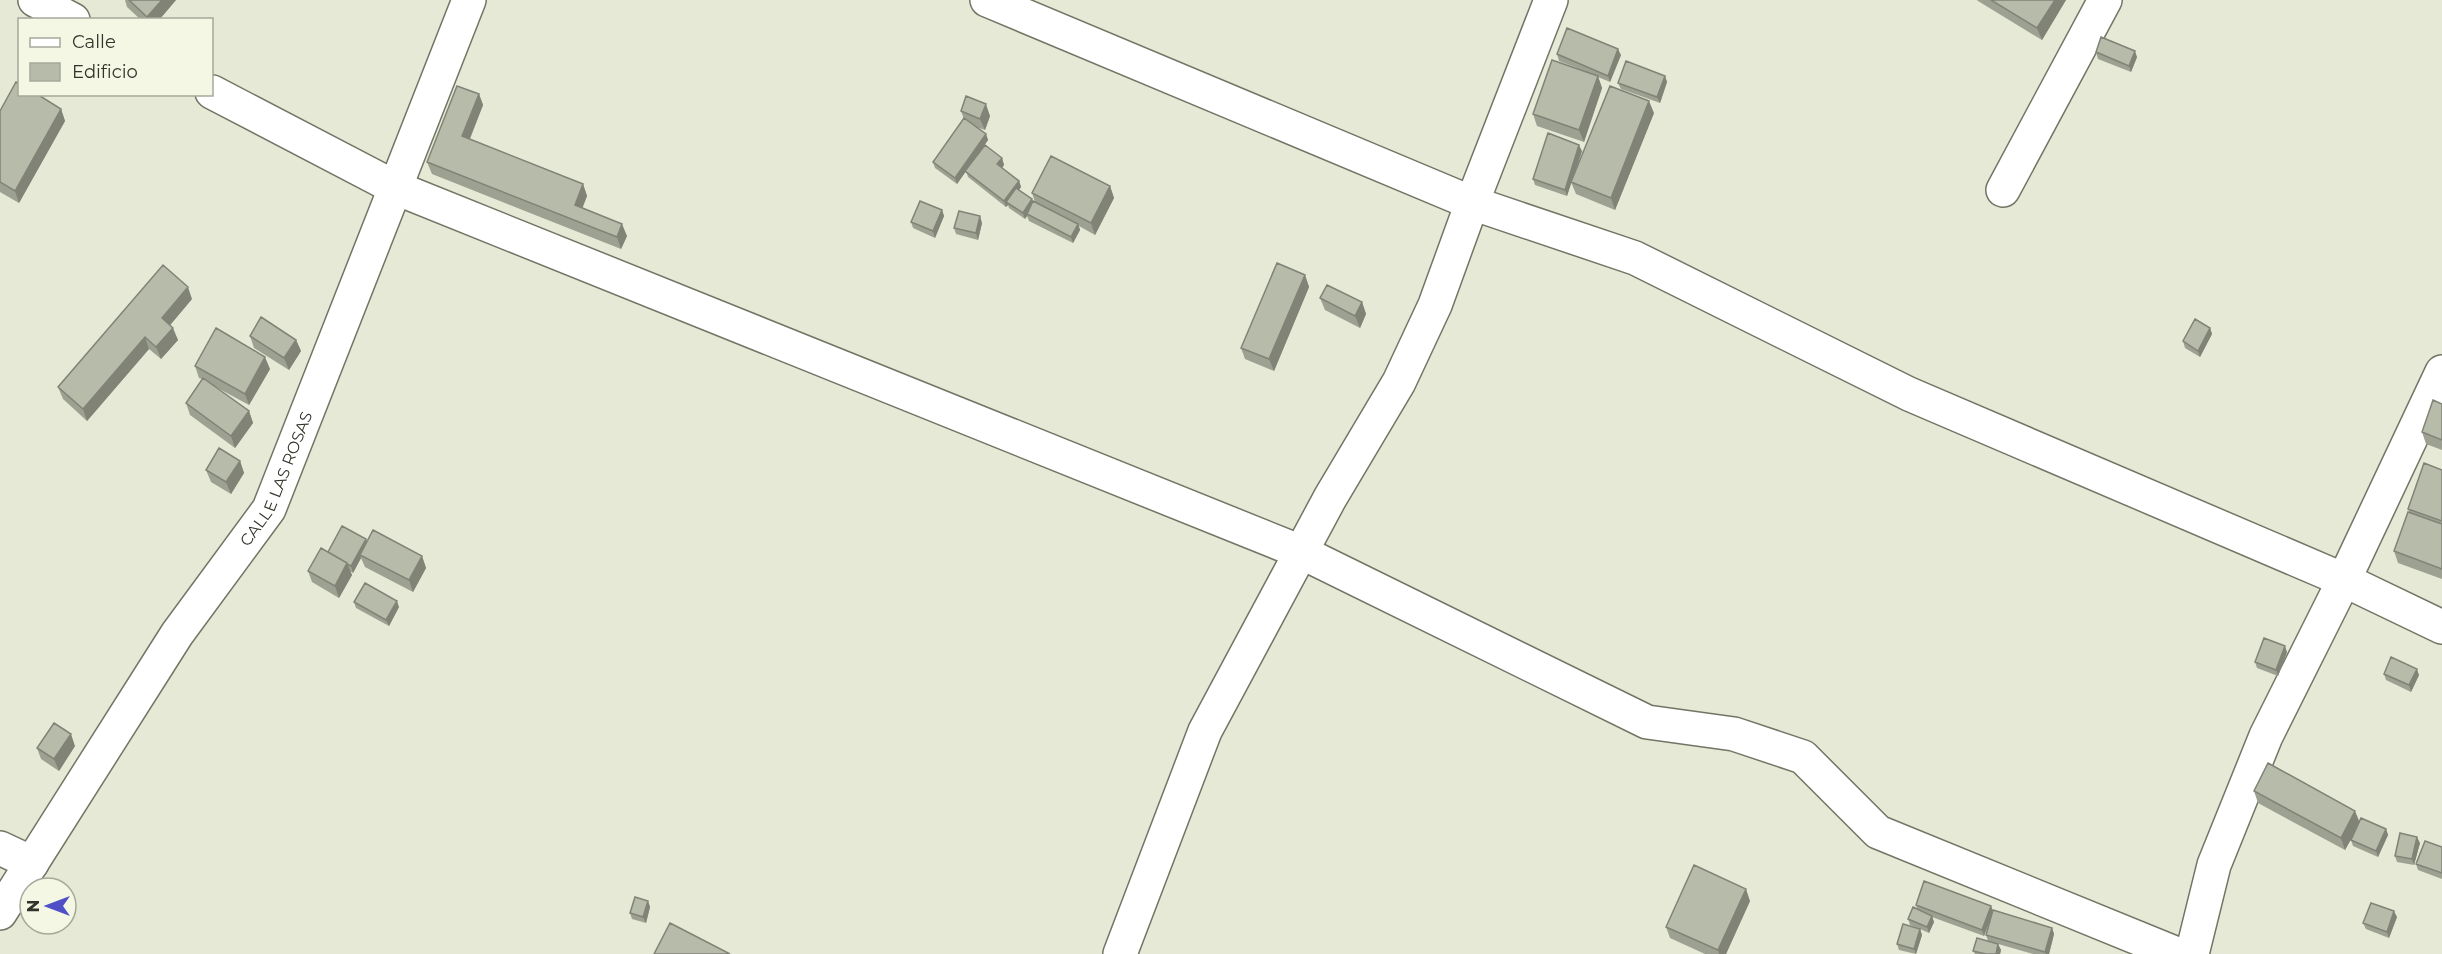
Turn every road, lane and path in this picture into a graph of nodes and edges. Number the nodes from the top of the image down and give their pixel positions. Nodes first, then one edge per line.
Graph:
1 (35, 0) edge
2 (469, 0) edge
3 (987, 0) edge
4 (1551, 0) edge
5 (2105, 0) edge
6 (69, 18) edge
7 (213, 93) edge
8 (396, 188) junction
9 (2003, 190) dead end
10 (1472, 203) junction
11 (2442, 372) edge
12 (1301, 552) junction
13 (2343, 580) junction
14 (2442, 627) edge
15 (0, 848) edge
16 (32, 863) junction
17 (0, 913) edge
18 (1120, 954) edge
19 (2177, 954) edge
20 (2192, 954) edge

1 - 6 street
2 - 8 street, CALLE LAS ROSAS
3 - 10 street
4 - 10 street
5 - 9 street
7 - 8 street
8 - 12 street
8 - 16 street, CALLE LAS ROSAS
10 - 12 street
10 - 13 street
11 - 13 street
12 - 18 street
12 - 19 street
13 - 14 street
13 - 20 street
15 - 16 street
16 - 17 street, CALLE LAS ROSAS

